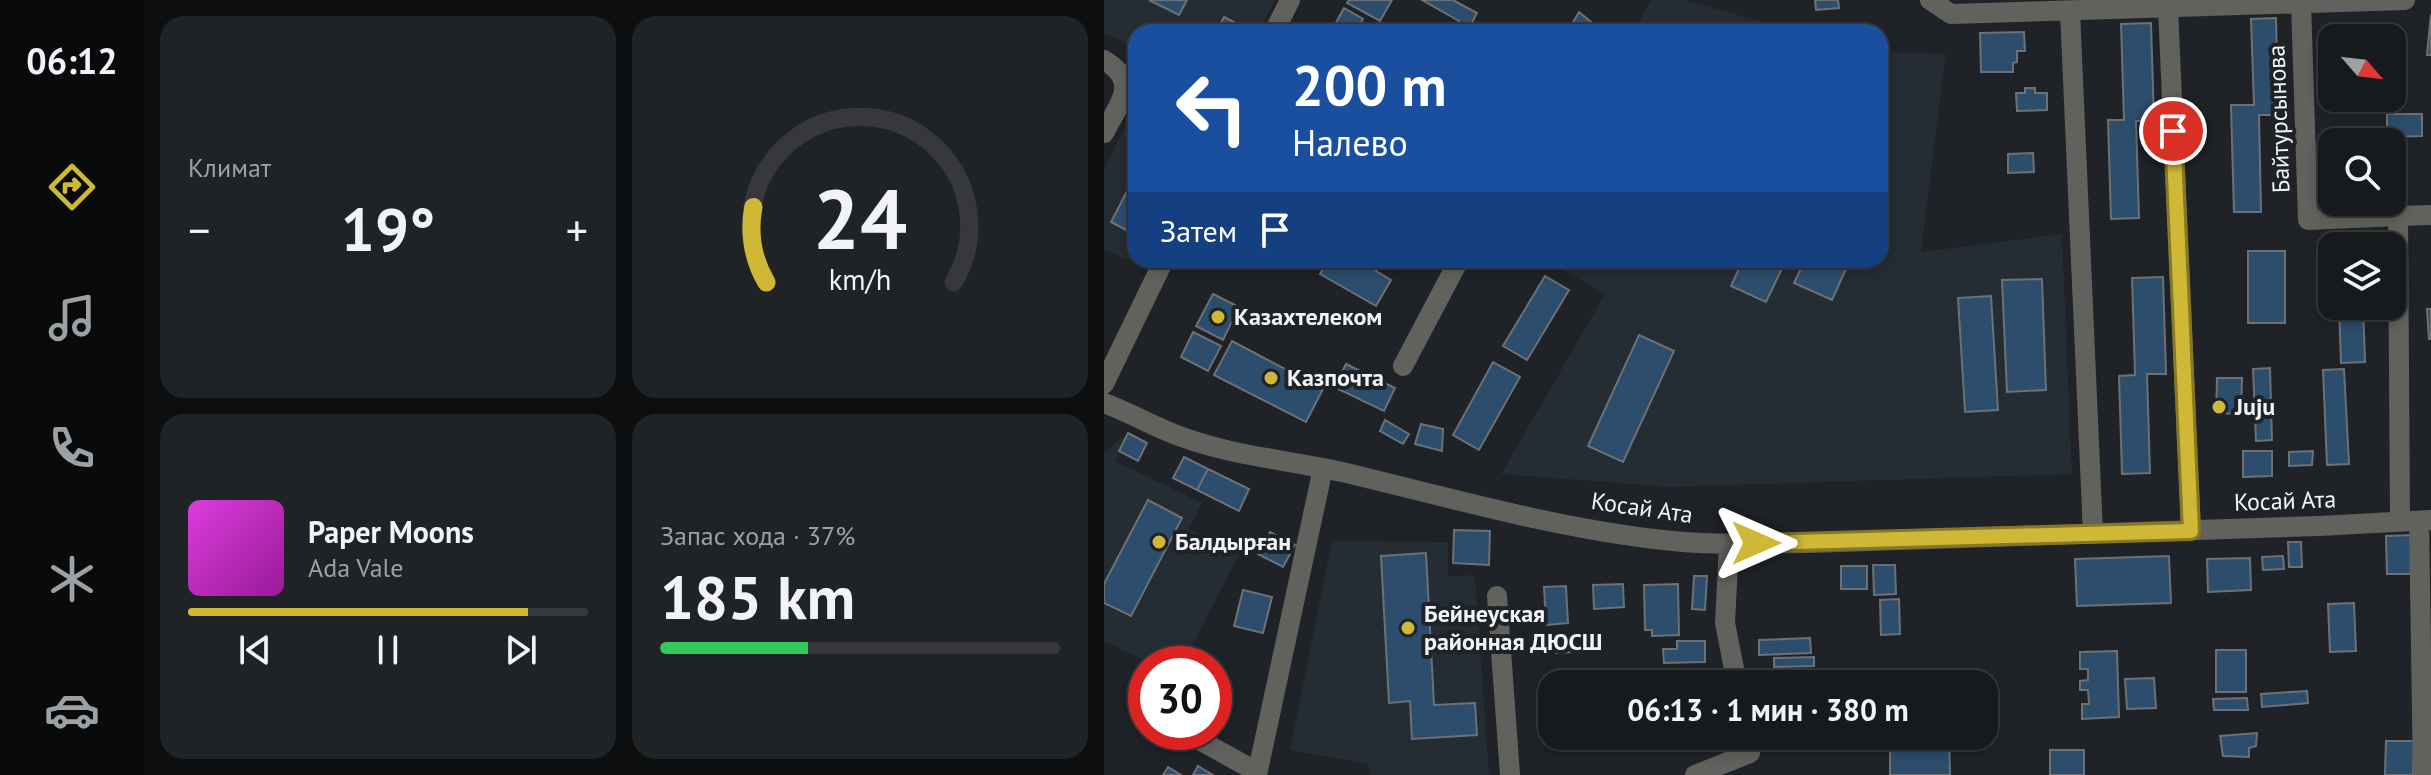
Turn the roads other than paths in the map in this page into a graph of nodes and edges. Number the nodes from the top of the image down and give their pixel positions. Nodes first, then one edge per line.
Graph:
1 (1290, 0) edge
2 (1930, 0) edge
3 (2405, 0) edge
4 (2301, 3) junction
5 (2168, 8) junction
6 (2070, 11) junction
7 (1281, 24) edge
8 (1104, 60) edge
9 (1104, 133) edge
10 (2431, 215) edge
11 (2398, 216) joint
12 (2406, 216) edge
13 (1160, 268) edge
14 (1455, 268) edge
15 (1110, 356) edge
16 (1403, 366) dead end
17 (1105, 380) edge
18 (1104, 403) edge
19 (1323, 468) junction
20 (2417, 521) edge
21 (2191, 531) junction
22 (2093, 534) junction
23 (1729, 544) junction
24 (1497, 596) dead end
25 (1734, 670) edge
26 (1216, 750) edge
27 (1749, 750) edge
28 (1257, 774) edge
29 (1510, 775) edge
30 (1695, 775) edge
31 (2423, 775) edge

1 - 7 street
2 - 6 street
3 - 4 street
4 - 5 street
4 - 11 street, Байтурсынова
5 - 6 street
5 - 21 street
6 - 22 street
8 - 9 street
10 - 12 street
11 - 20 street
13 - 15 street
14 - 16 street
15 - 17 street
18 - 19 street, Косай Ата
19 - 23 street, Косай Ата
19 - 28 street
20 - 21 street, Косай Ата
20 - 31 street
21 - 22 street, Косай Ата
22 - 23 street, Косай Ата
23 - 25 street
24 - 29 street
26 - 28 street
27 - 30 street

